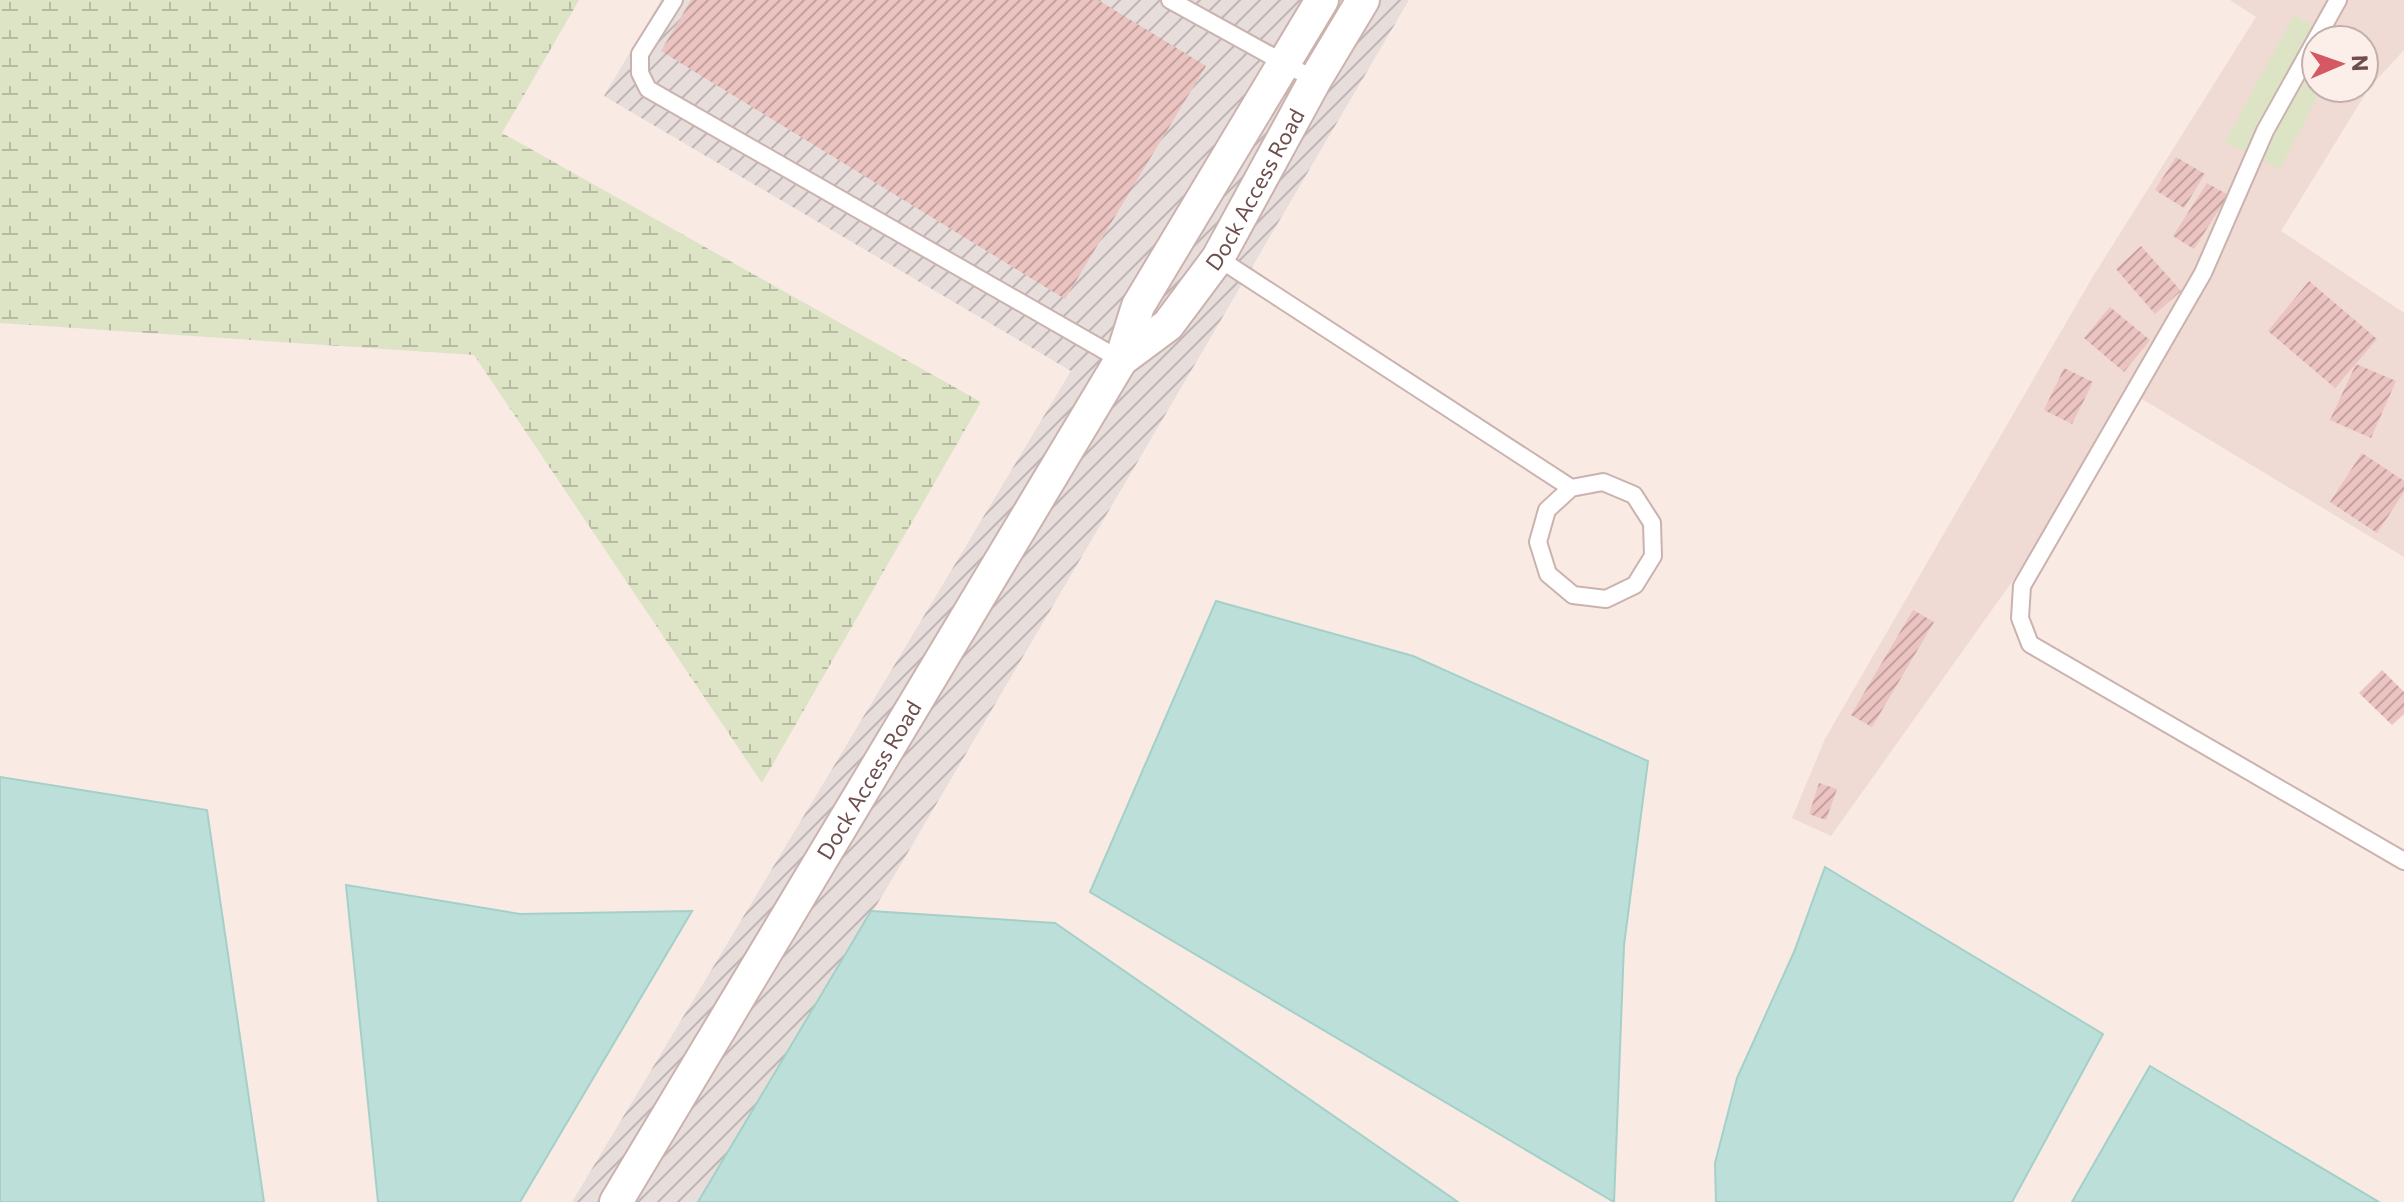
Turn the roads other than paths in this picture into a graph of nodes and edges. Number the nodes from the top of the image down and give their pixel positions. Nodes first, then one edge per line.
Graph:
1 (674, 0) edge
2 (1170, 0) edge
3 (1322, 0) edge
4 (1363, 0) edge
5 (2338, 0) edge
6 (1284, 63) junction
7 (1315, 80) junction
8 (1218, 258) junction
9 (1121, 360) junction
10 (1571, 488) junction
11 (2404, 861) edge
12 (616, 1202) edge

1 - 9 lane
2 - 6 lane
3 - 6 street, Dock Access Road
4 - 7 street, Dock Access Road
5 - 11 lane
6 - 7 lane
6 - 9 street, Dock Access Road
7 - 8 street, Dock Access Road
8 - 9 street, Dock Access Road
8 - 10 lane
9 - 12 street, Dock Access Road
10 - 10 lane

